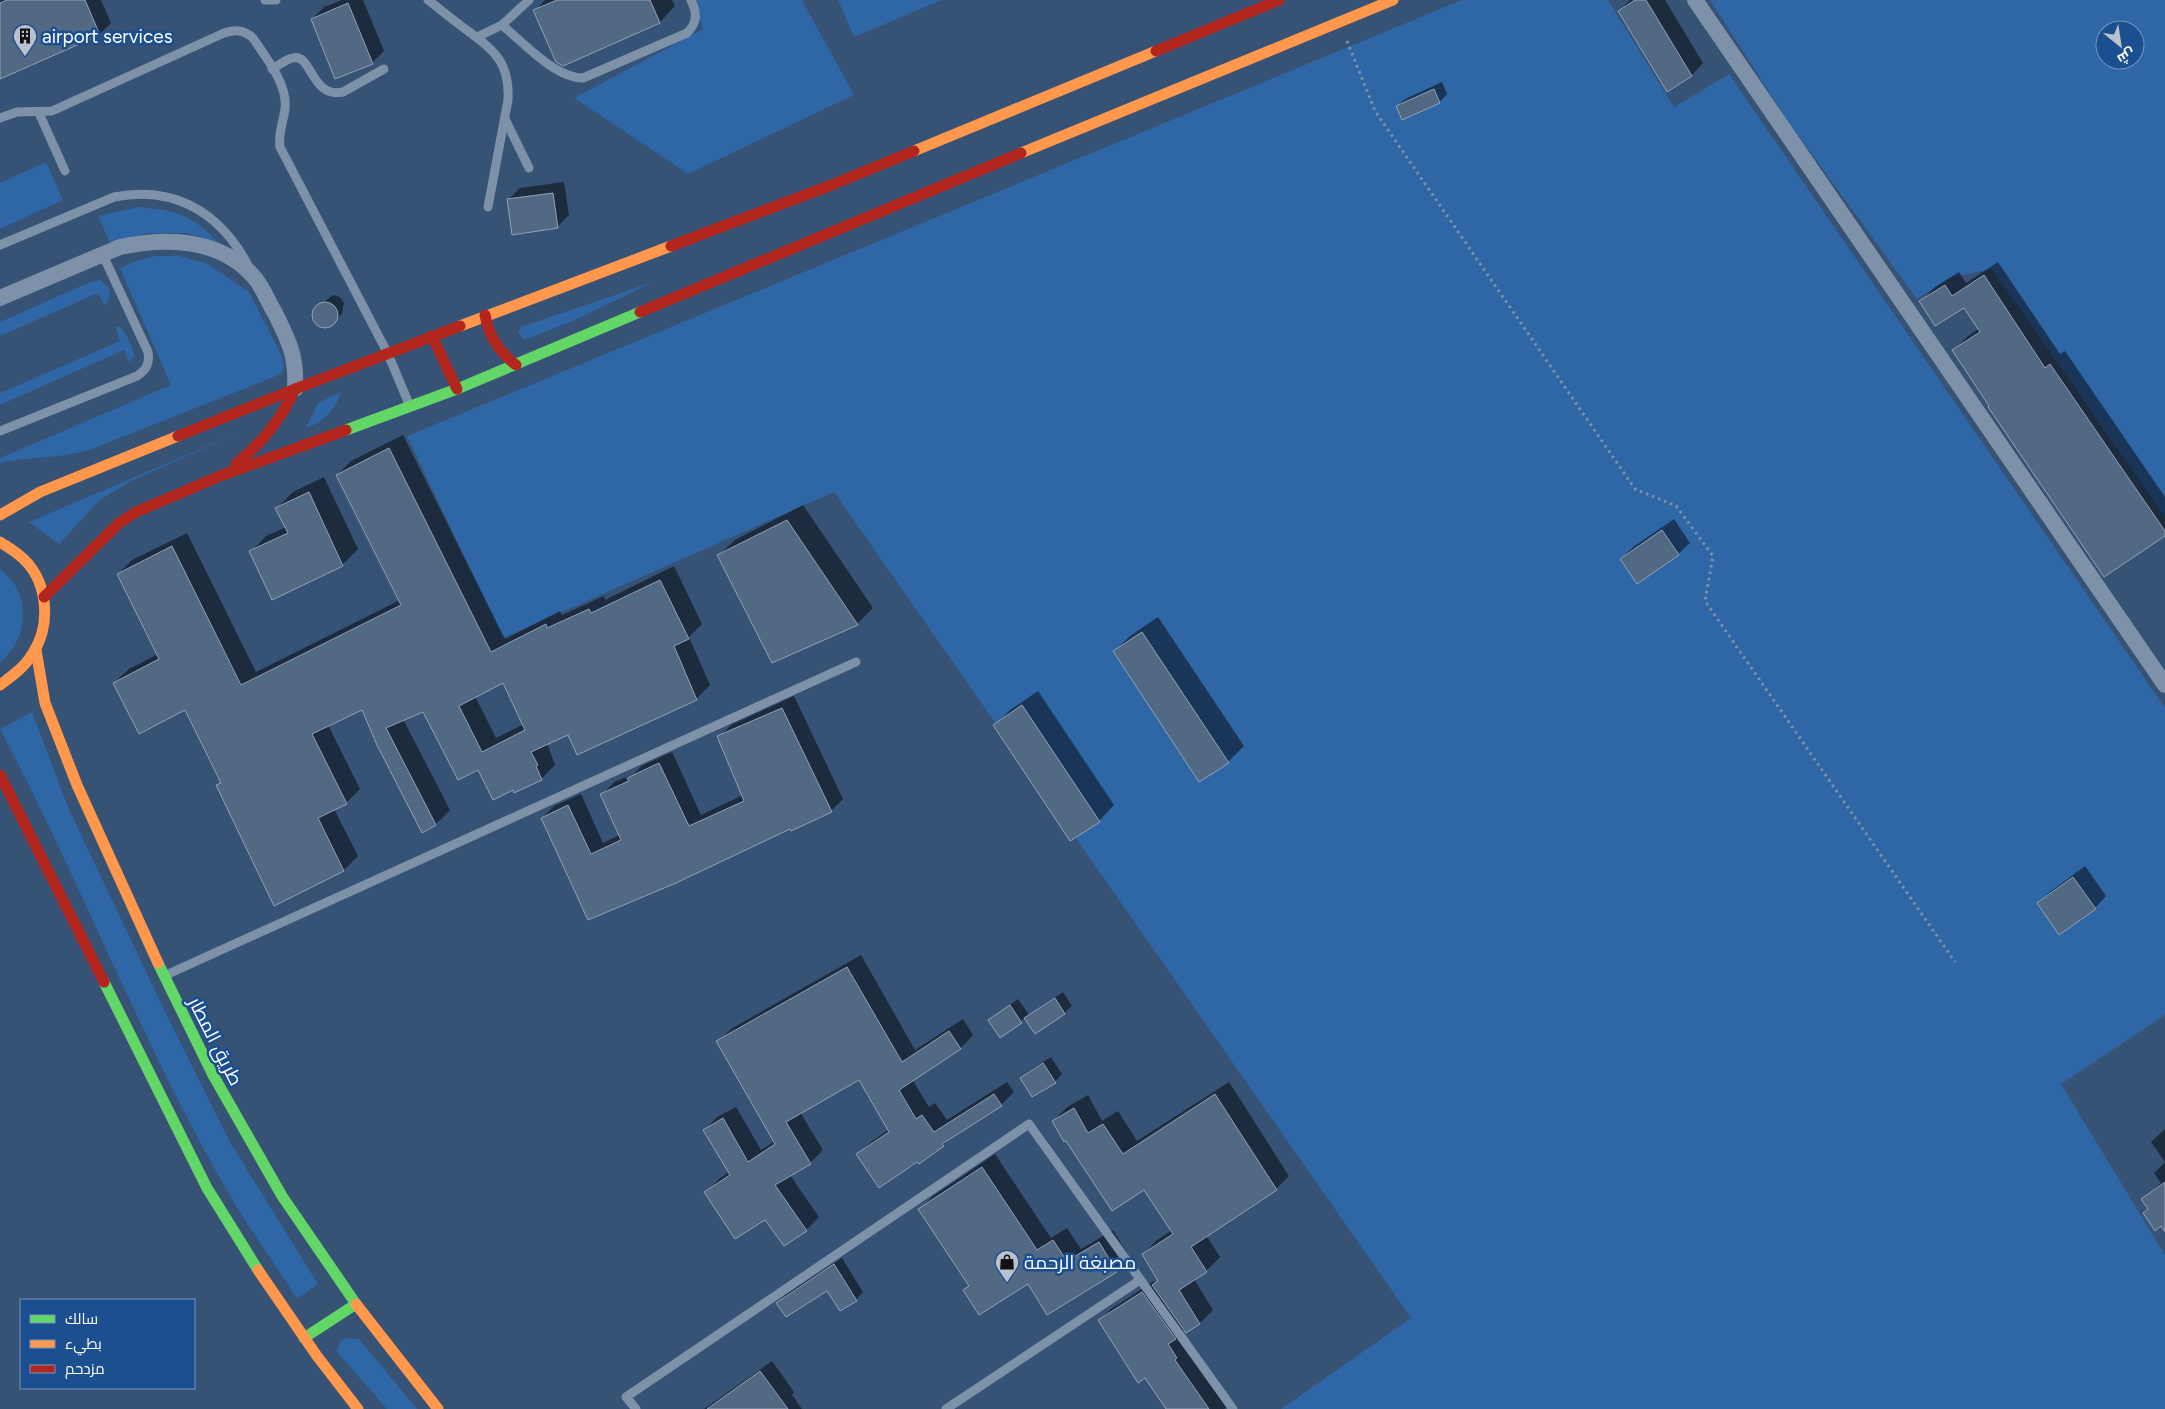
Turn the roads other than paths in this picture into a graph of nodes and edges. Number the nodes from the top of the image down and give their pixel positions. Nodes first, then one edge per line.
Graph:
1 (265, 0) edge
2 (276, 0) edge
3 (428, 0) edge
4 (529, 0) edge
5 (691, 0) edge
6 (1280, 0) edge
7 (1393, 0) edge
8 (1695, 0) edge
9 (502, 25) junction
10 (477, 37) junction
11 (272, 69) junction
12 (384, 69) dead end
13 (39, 113) junction
14 (0, 118) edge
15 (505, 118) junction
16 (529, 168) dead end
17 (65, 171) dead end
18 (488, 208) dead end
19 (0, 245) edge
20 (102, 253) junction
21 (255, 278) junction
22 (0, 298) edge
23 (485, 315) junction
24 (432, 336) junction
25 (388, 354) junction
26 (516, 365) junction
27 (295, 389) junction
28 (457, 389) junction
29 (411, 406) junction
30 (0, 431) edge
31 (220, 476) junction
32 (0, 514) edge
33 (0, 542) edge
34 (44, 597) junction
35 (36, 650) junction
36 (856, 662) dead end
37 (0, 685) edge
38 (2165, 685) edge
39 (0, 775) edge
40 (164, 976) junction
41 (1140, 1280) junction
42 (356, 1304) junction
43 (304, 1338) junction
44 (358, 1409) edge
45 (438, 1409) edge
46 (636, 1409) edge
47 (946, 1409) edge
48 (1233, 1409) edge

1 - 2 lane
3 - 10 lane
4 - 9 lane
5 - 9 lane
6 - 23 main road
7 - 26 main road
8 - 38 street
9 - 10 lane
10 - 15 lane
11 - 12 lane
11 - 13 lane
11 - 25 lane
13 - 14 lane
13 - 17 lane
15 - 16 lane
15 - 18 lane
19 - 21 lane
20 - 21 street
20 - 22 street
20 - 30 lane
21 - 27 street
23 - 24 main road
23 - 26 main road
24 - 25 main road
24 - 28 main road
25 - 27 main road
25 - 29 lane
26 - 28 main road
27 - 31 main road
27 - 32 main road
28 - 29 main road
29 - 31 main road
31 - 34 main road
33 - 34 main road
34 - 35 main road
35 - 37 main road
35 - 40 main road, طريق المطار
36 - 40 lane
39 - 43 main road
40 - 42 main road, طريق المطار
41 - 46 lane
41 - 47 lane
41 - 48 lane
42 - 43 main road
42 - 45 main road, طريق المطار
43 - 44 main road

